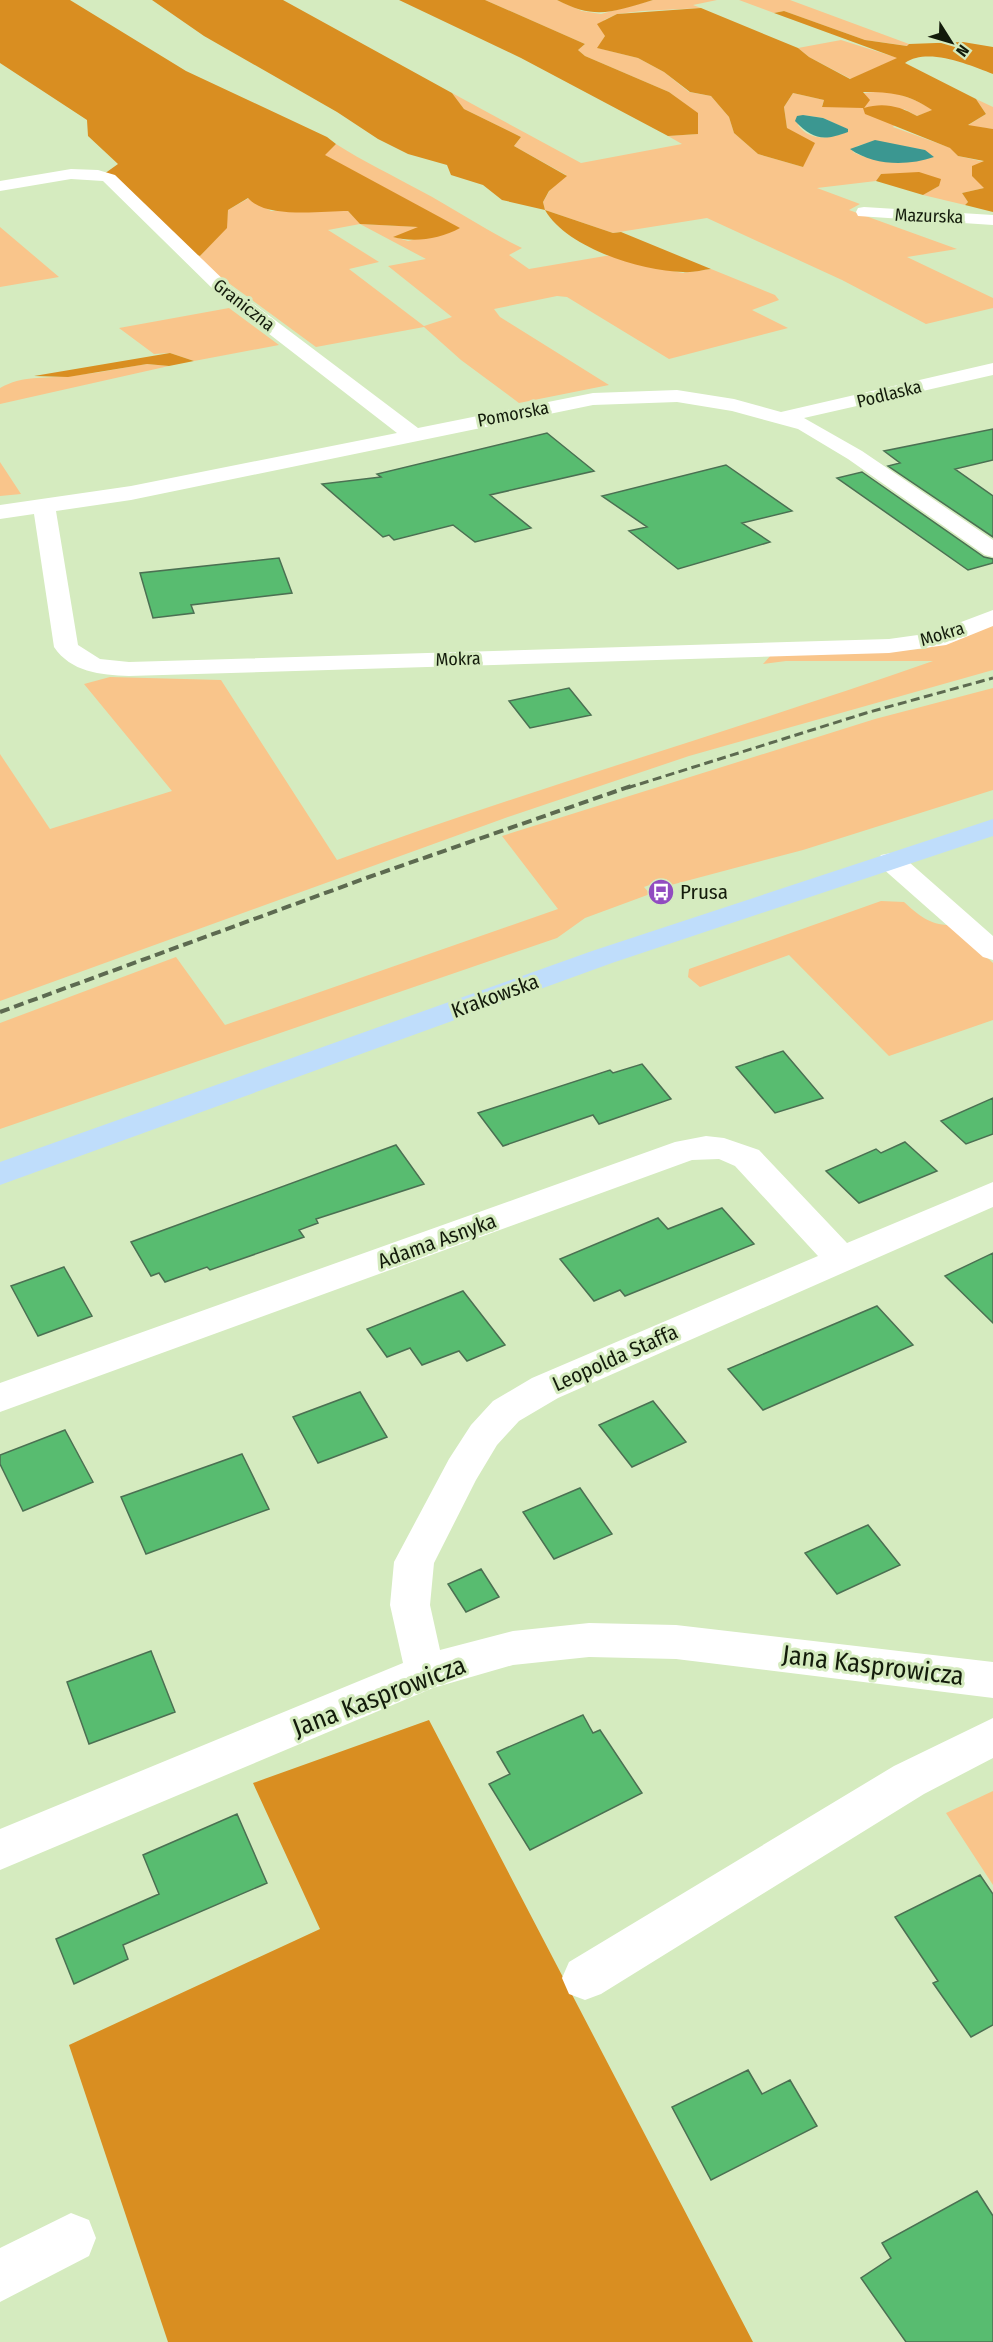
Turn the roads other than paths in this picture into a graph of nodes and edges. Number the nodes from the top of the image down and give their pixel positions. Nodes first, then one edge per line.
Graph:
1 (0, 186) edge
2 (864, 212) dead end
3 (993, 220) edge
4 (993, 369) edge
5 (784, 417) junction
6 (413, 435) junction
7 (44, 507) junction
8 (0, 512) edge
9 (993, 549) edge
10 (993, 617) edge
11 (993, 827) edge
12 (891, 861) junction
13 (993, 951) edge
14 (0, 1174) edge
15 (993, 1194) edge
16 (841, 1258) junction
17 (0, 1398) edge
18 (426, 1672) junction
19 (993, 1680) edge
20 (993, 1737) edge
21 (2, 1843) edge
22 (585, 1978) dead end
23 (71, 2238) dead end
24 (0, 2276) edge

1 - 6 street, Graniczna
2 - 3 street, Mazurska
4 - 5 street, Podlaska
5 - 6 street, Pomorska
5 - 9 street, Pomorska
6 - 7 street, Pomorska
7 - 8 street, Pomorska
7 - 10 street, Mokra
11 - 12 main road, Krakowska
12 - 13 street
12 - 14 main road, Krakowska
15 - 16 street, Leopolda Staffa
16 - 17 street, Adama Asnyka
16 - 18 street, Leopolda Staffa
18 - 19 street, Jana Kasprowicza
18 - 21 street, Jana Kasprowicza
20 - 22 street
23 - 24 street

